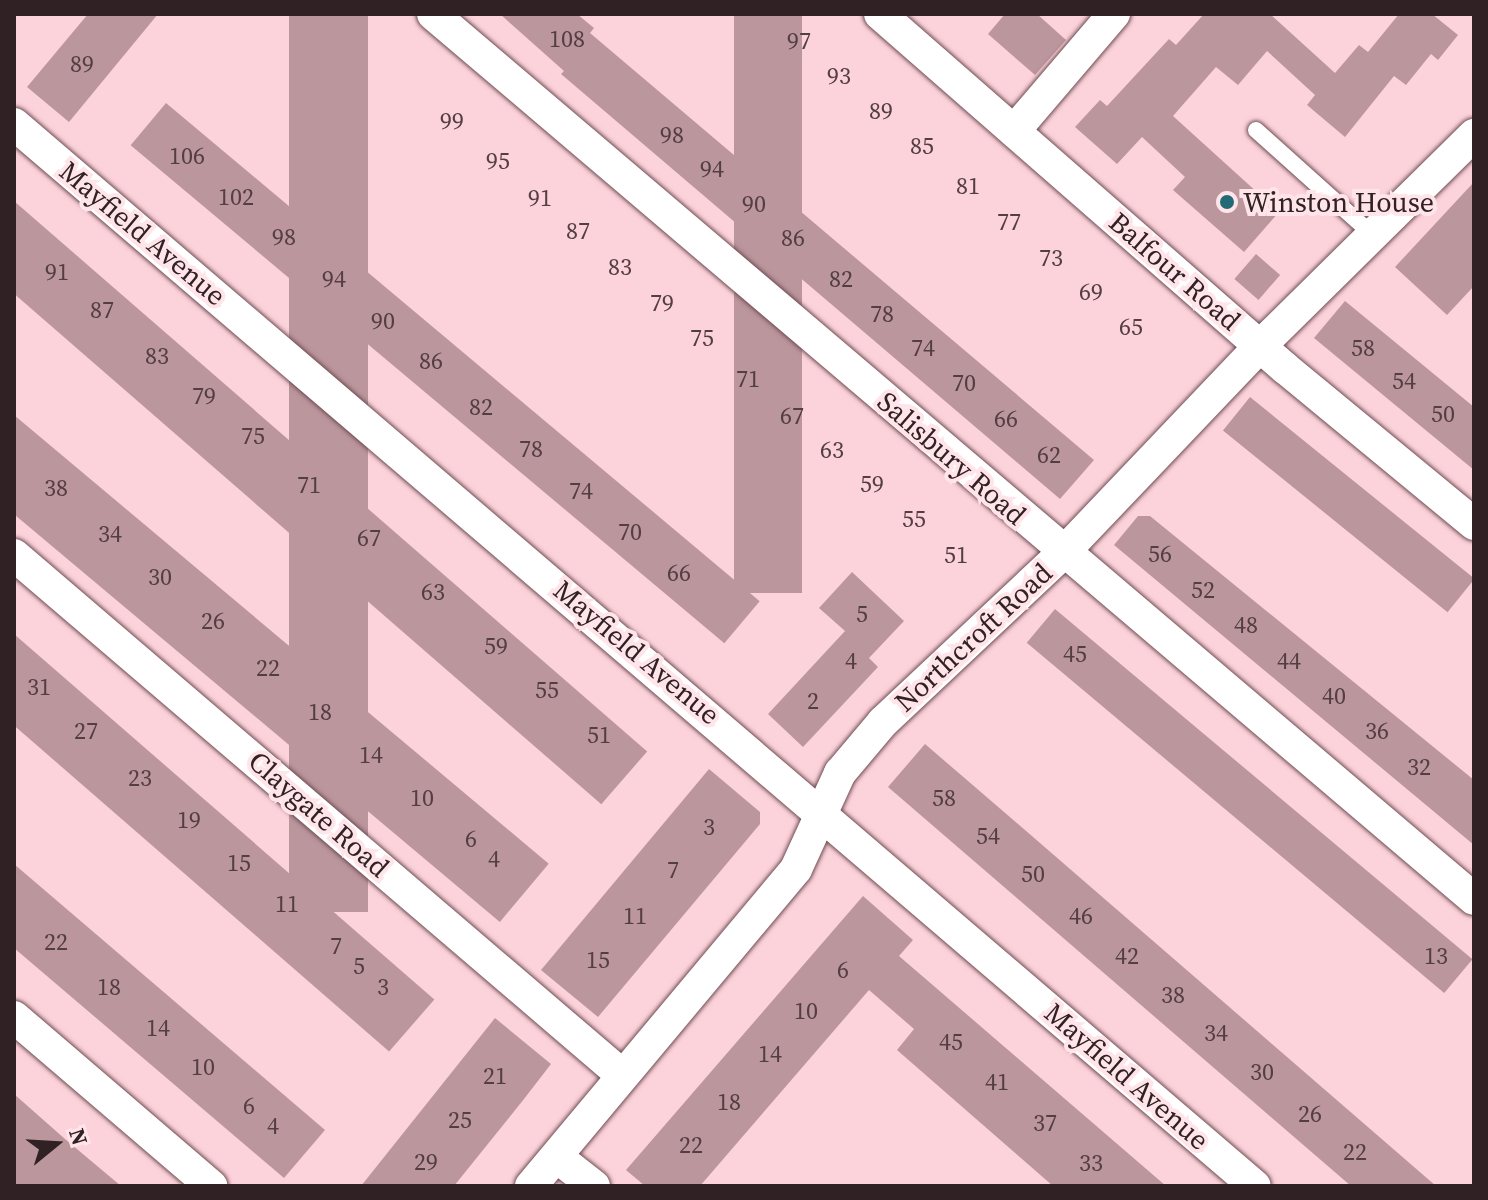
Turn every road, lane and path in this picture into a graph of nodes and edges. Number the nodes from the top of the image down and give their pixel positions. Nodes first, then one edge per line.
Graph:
1 (433, 14) edge
2 (880, 14) edge
3 (1114, 14) edge
4 (14, 124) edge
5 (1256, 130) dead end
6 (1014, 131) junction
7 (1472, 139) edge
8 (1372, 234) junction
9 (1260, 346) junction
10 (1474, 524) edge
11 (1063, 553) junction
12 (14, 555) edge
13 (824, 813) junction
14 (1474, 899) edge
15 (14, 1017) edge
16 (622, 1075) junction
17 (557, 1157) junction
18 (211, 1186) edge
19 (531, 1186) edge
20 (594, 1186) edge
21 (1255, 1186) edge

1 - 11 street, Salisbury Road
2 - 6 street, Balfour Road
3 - 6 street
4 - 13 street, Mayfield Avenue
5 - 8 lane
6 - 9 street, Balfour Road
7 - 8 street, Northcroft Road
8 - 9 street, Northcroft Road
9 - 10 street, Balfour Road
9 - 11 street, Northcroft Road
11 - 13 street, Northcroft Road
11 - 14 street, Salisbury Road
12 - 16 street, Claygate Road
13 - 16 street, Northcroft Road
13 - 21 street, Mayfield Avenue
15 - 18 street
16 - 17 street, Northcroft Road
17 - 19 street, Northcroft Road
17 - 20 street

